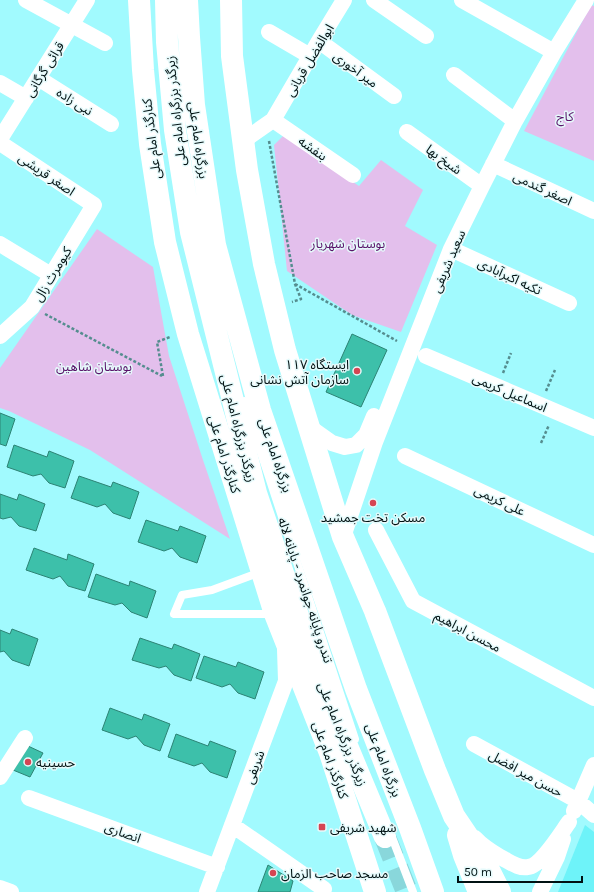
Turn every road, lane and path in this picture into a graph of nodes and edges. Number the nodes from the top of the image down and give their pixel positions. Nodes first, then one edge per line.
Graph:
1 (26, 0) edge
2 (87, 0) edge
3 (139, 0) edge
4 (166, 0) edge
5 (172, 0) edge
6 (187, 0) edge
7 (231, 0) edge
8 (344, 0) edge
9 (374, 0) edge
10 (462, 0) edge
11 (586, 0) edge
12 (71, 25) junction
13 (269, 32) dead end
14 (426, 36) dead end
15 (319, 41) junction
16 (105, 43) dead end
17 (554, 52) junction
18 (310, 56) junction
19 (454, 75) dead end
20 (38, 78) junction
21 (0, 82) edge
22 (394, 96) dead end
23 (26, 98) junction
24 (273, 120) junction
25 (515, 121) junction
26 (111, 124) dead end
27 (407, 132) dead end
28 (0, 139) edge
29 (243, 141) junction
30 (0, 143) edge
31 (493, 164) junction
32 (353, 175) dead end
33 (482, 186) junction
34 (94, 205) joint
35 (594, 211) edge
36 (0, 244) edge
37 (451, 249) junction
38 (51, 275) junction
39 (295, 284) junction
40 (301, 299) dead end
41 (569, 303) dead end
42 (32, 307) junction
43 (0, 336) edge
44 (156, 342) dead end
45 (419, 352) junction
46 (511, 353) dead end
47 (233, 366) dead end
48 (555, 370) dead end
49 (497, 386) junction
50 (242, 397) dead end
51 (540, 405) junction
52 (308, 426) junction
53 (594, 428) edge
54 (405, 456) dead end
55 (376, 530) dead end
56 (343, 537) junction
57 (594, 545) edge
58 (262, 572) junction
59 (274, 614) junction
60 (285, 639) junction
61 (594, 698) edge
62 (25, 738) dead end
63 (474, 744) dead end
64 (357, 746) dead end
65 (594, 765) edge
66 (0, 777) edge
67 (376, 794) dead end
68 (29, 798) dead end
69 (578, 801) junction
70 (594, 815) edge
71 (454, 816) junction
72 (569, 822) junction
73 (232, 825) junction
74 (396, 834) junction
75 (217, 867) junction
76 (0, 888) edge
77 (324, 889) dead end
78 (11, 892) edge
79 (207, 892) edge
80 (375, 892) edge
81 (413, 892) edge
82 (433, 892) edge
83 (479, 892) edge
84 (500, 892) edge
85 (540, 892) edge

1 - 12 street
2 - 12 street, قرائی گرگانی
3 - 58 main road, کنارگذر امام علی
4 - 74 main road, زیرگذر بزرگراه امام علی
5 - 47 lane
6 - 74 main road, بزرگراه امام علی
7 - 29 main road
8 - 15 street, ابوالفضل قربانی
9 - 14 street
10 - 17 street
11 - 17 street, سعید شریفی
12 - 16 street
12 - 20 street, قرائی گرگانی
13 - 18 street
15 - 18 street, ابوالفضل قربانی
15 - 22 street, میر آخوری
17 - 25 street, سعید شریفی
18 - 24 street, ابوالفضل قربانی
19 - 25 street
20 - 23 street, قرائی گرگانی
20 - 26 street, نبی زاده
21 - 23 street
23 - 28 street, قرائی گرگانی
24 - 29 street
24 - 32 street, بنفشه
24 - 39 path
25 - 31 street, سعید شریفی
27 - 33 street, شیخ بها
29 - 52 main road
30 - 34 street, اصغر قریشی
31 - 33 street, سعید شریفی
31 - 35 street, اصغر گندمی
33 - 37 street, سعید شریفی
34 - 38 street, کیومرث زال
36 - 38 street
37 - 41 street, تکیه اکبرآبادی
37 - 45 street, سعید شریفی
38 - 42 street, کیومرث زال
39 - 40 path
39 - 45 path
42 - 43 street, کیومرث زال
42 - 44 path
45 - 49 street, اسماعیل کریمی
45 - 52 street
45 - 56 street, سعید شریفی
46 - 49 path
48 - 51 path
49 - 51 street, اسماعیل کریمی
50 - 64 lane, تندرو پایانه جوانمرد - پایانه لاله
51 - 53 street, اسماعیل کریمی
52 - 56 main road
54 - 57 street, علی کریمی
55 - 61 street, محسن ابراهیم
56 - 71 main road
58 - 59 main road, کنارگذر امام علی
58 - 59 lane
59 - 60 main road, کنارگذر امام علی
60 - 73 street, شریفی
60 - 80 main road, کنارگذر امام علی
62 - 66 street
63 - 69 street, حسن میر افضل
65 - 69 street
67 - 74 lane
68 - 75 street, انصاری
69 - 70 street, حسن میر افضل
69 - 72 street
71 - 72 street
71 - 83 main road
71 - 84 main road
72 - 85 street
73 - 75 street, شریفی
73 - 77 street
74 - 81 lane
74 - 82 main road, بزرگراه امام علی
75 - 79 street, شریفی
76 - 78 street

